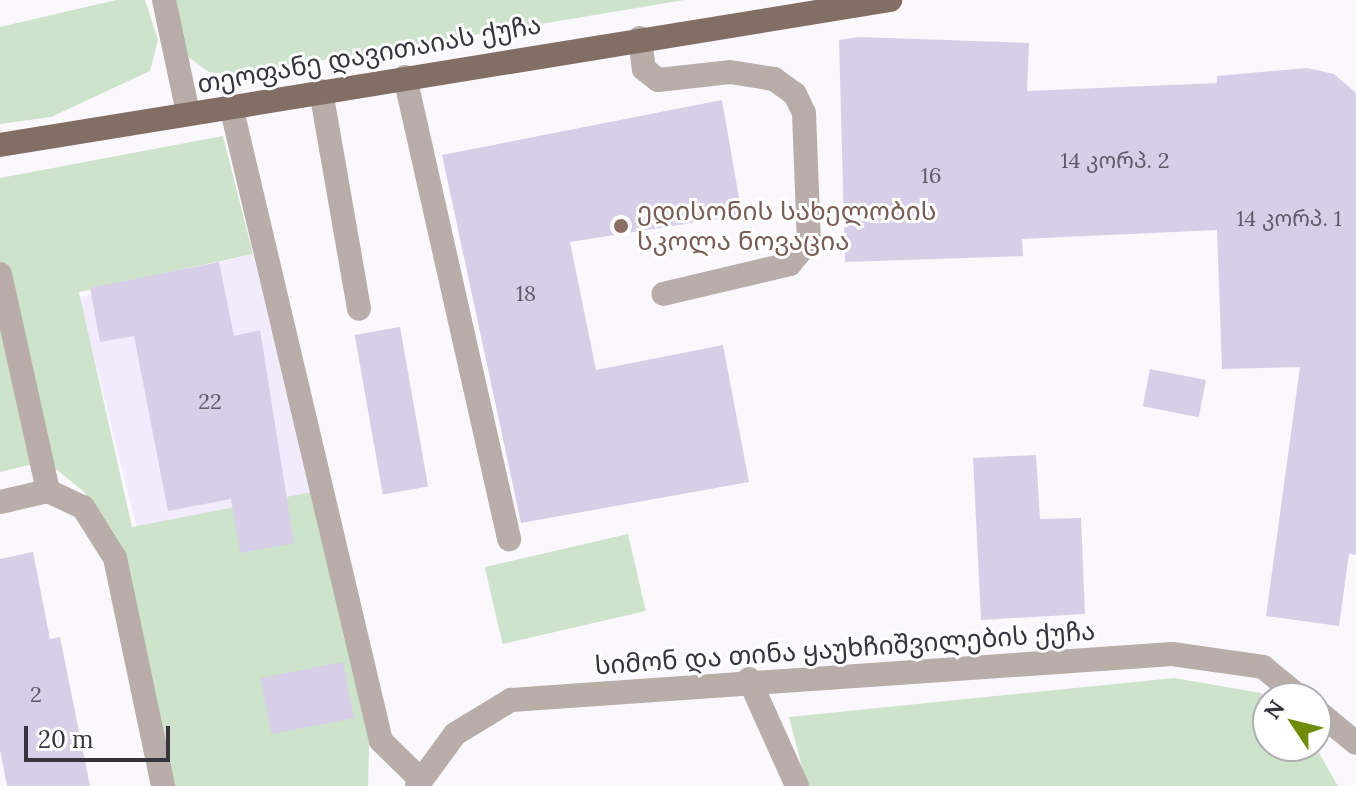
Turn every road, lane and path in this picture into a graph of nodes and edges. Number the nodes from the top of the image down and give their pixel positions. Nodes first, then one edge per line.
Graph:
1 (164, 0) edge
2 (890, 0) edge
3 (640, 38) junction
4 (405, 77) junction
5 (321, 91) junction
6 (231, 106) junction
7 (188, 113) junction
8 (0, 145) edge
9 (0, 274) edge
10 (663, 294) dead end
11 (359, 309) dead end
12 (24, 384) junction
13 (0, 389) edge
14 (48, 491) junction
15 (0, 502) edge
16 (509, 539) dead end
17 (749, 679) junction
18 (1281, 682) edge
19 (1332, 723) edge
20 (1356, 742) edge
21 (419, 783) edge
22 (163, 786) edge
23 (797, 786) edge

1 - 7 street
2 - 3 main road, თეოფანე დავითაიას ქუჩა
3 - 4 main road, თეოფანე დავითაიას ქუჩა
3 - 10 street
4 - 5 main road, თეოფანე დავითაიას ქუჩა
4 - 16 street
5 - 6 main road, თეოფანე დავითაიას ქუჩა
5 - 11 street
6 - 7 main road, თეოფანე დავითაიას ქუჩა
6 - 21 street
7 - 8 main road, თეოფანე დავითაიას ქუჩა
9 - 12 street
12 - 13 street
12 - 14 street
14 - 15 street
14 - 22 street
17 - 18 street, სიმონ და თინა ყაუხჩიშვილების ქუჩა
17 - 21 street, სიმონ და თინა ყაუხჩიშვილების ქუჩა
17 - 23 street
19 - 20 street

